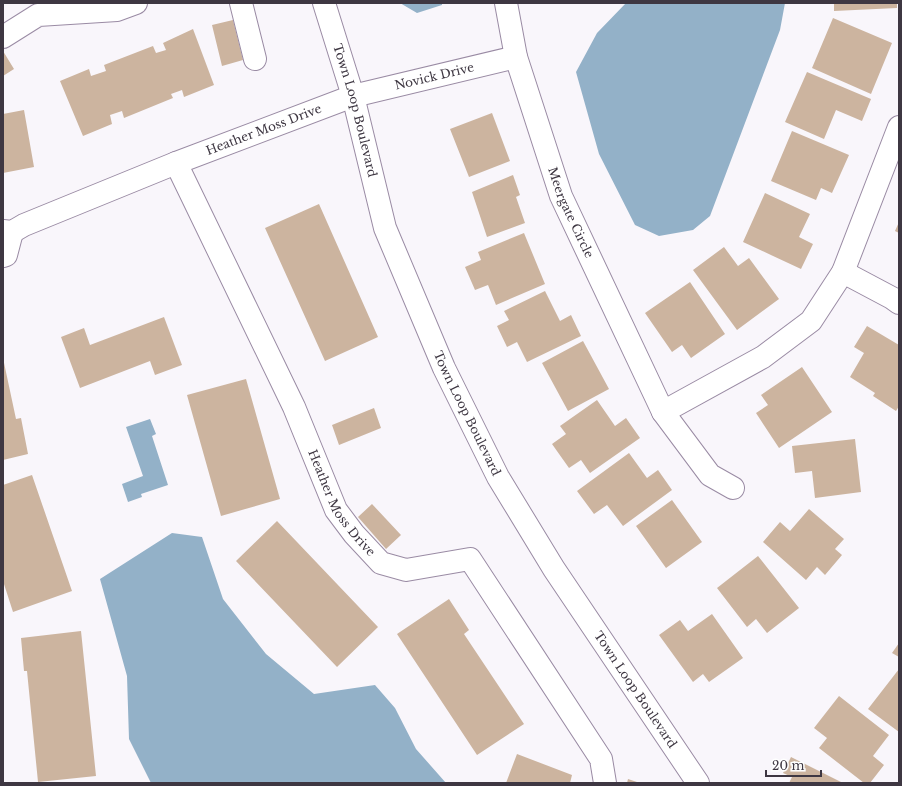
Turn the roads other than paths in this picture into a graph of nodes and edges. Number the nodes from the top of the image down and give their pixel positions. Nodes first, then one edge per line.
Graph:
1 (136, 3) edge
2 (241, 3) edge
3 (324, 3) edge
4 (506, 3) edge
5 (3, 37) edge
6 (516, 56) junction
7 (255, 59) dead end
8 (352, 96) junction
9 (899, 127) edge
10 (176, 163) junction
11 (7, 231) edge
12 (3, 256) edge
13 (843, 272) junction
14 (899, 303) edge
15 (663, 412) junction
16 (732, 488) dead end
17 (605, 783) edge
18 (698, 783) edge

1 - 5 street
2 - 7 street
3 - 8 street, Town Loop Boulevard
4 - 6 street, Meergate Circle
6 - 8 street, Novick Drive
6 - 15 street, Meergate Circle
8 - 10 street, Heather Moss Drive
8 - 18 street, Town Loop Boulevard
9 - 13 street
10 - 11 street, Heather Moss Drive
10 - 17 street, Heather Moss Drive
11 - 12 street, Heather Moss Drive
13 - 14 street
13 - 15 street
15 - 16 street, Meergate Circle

